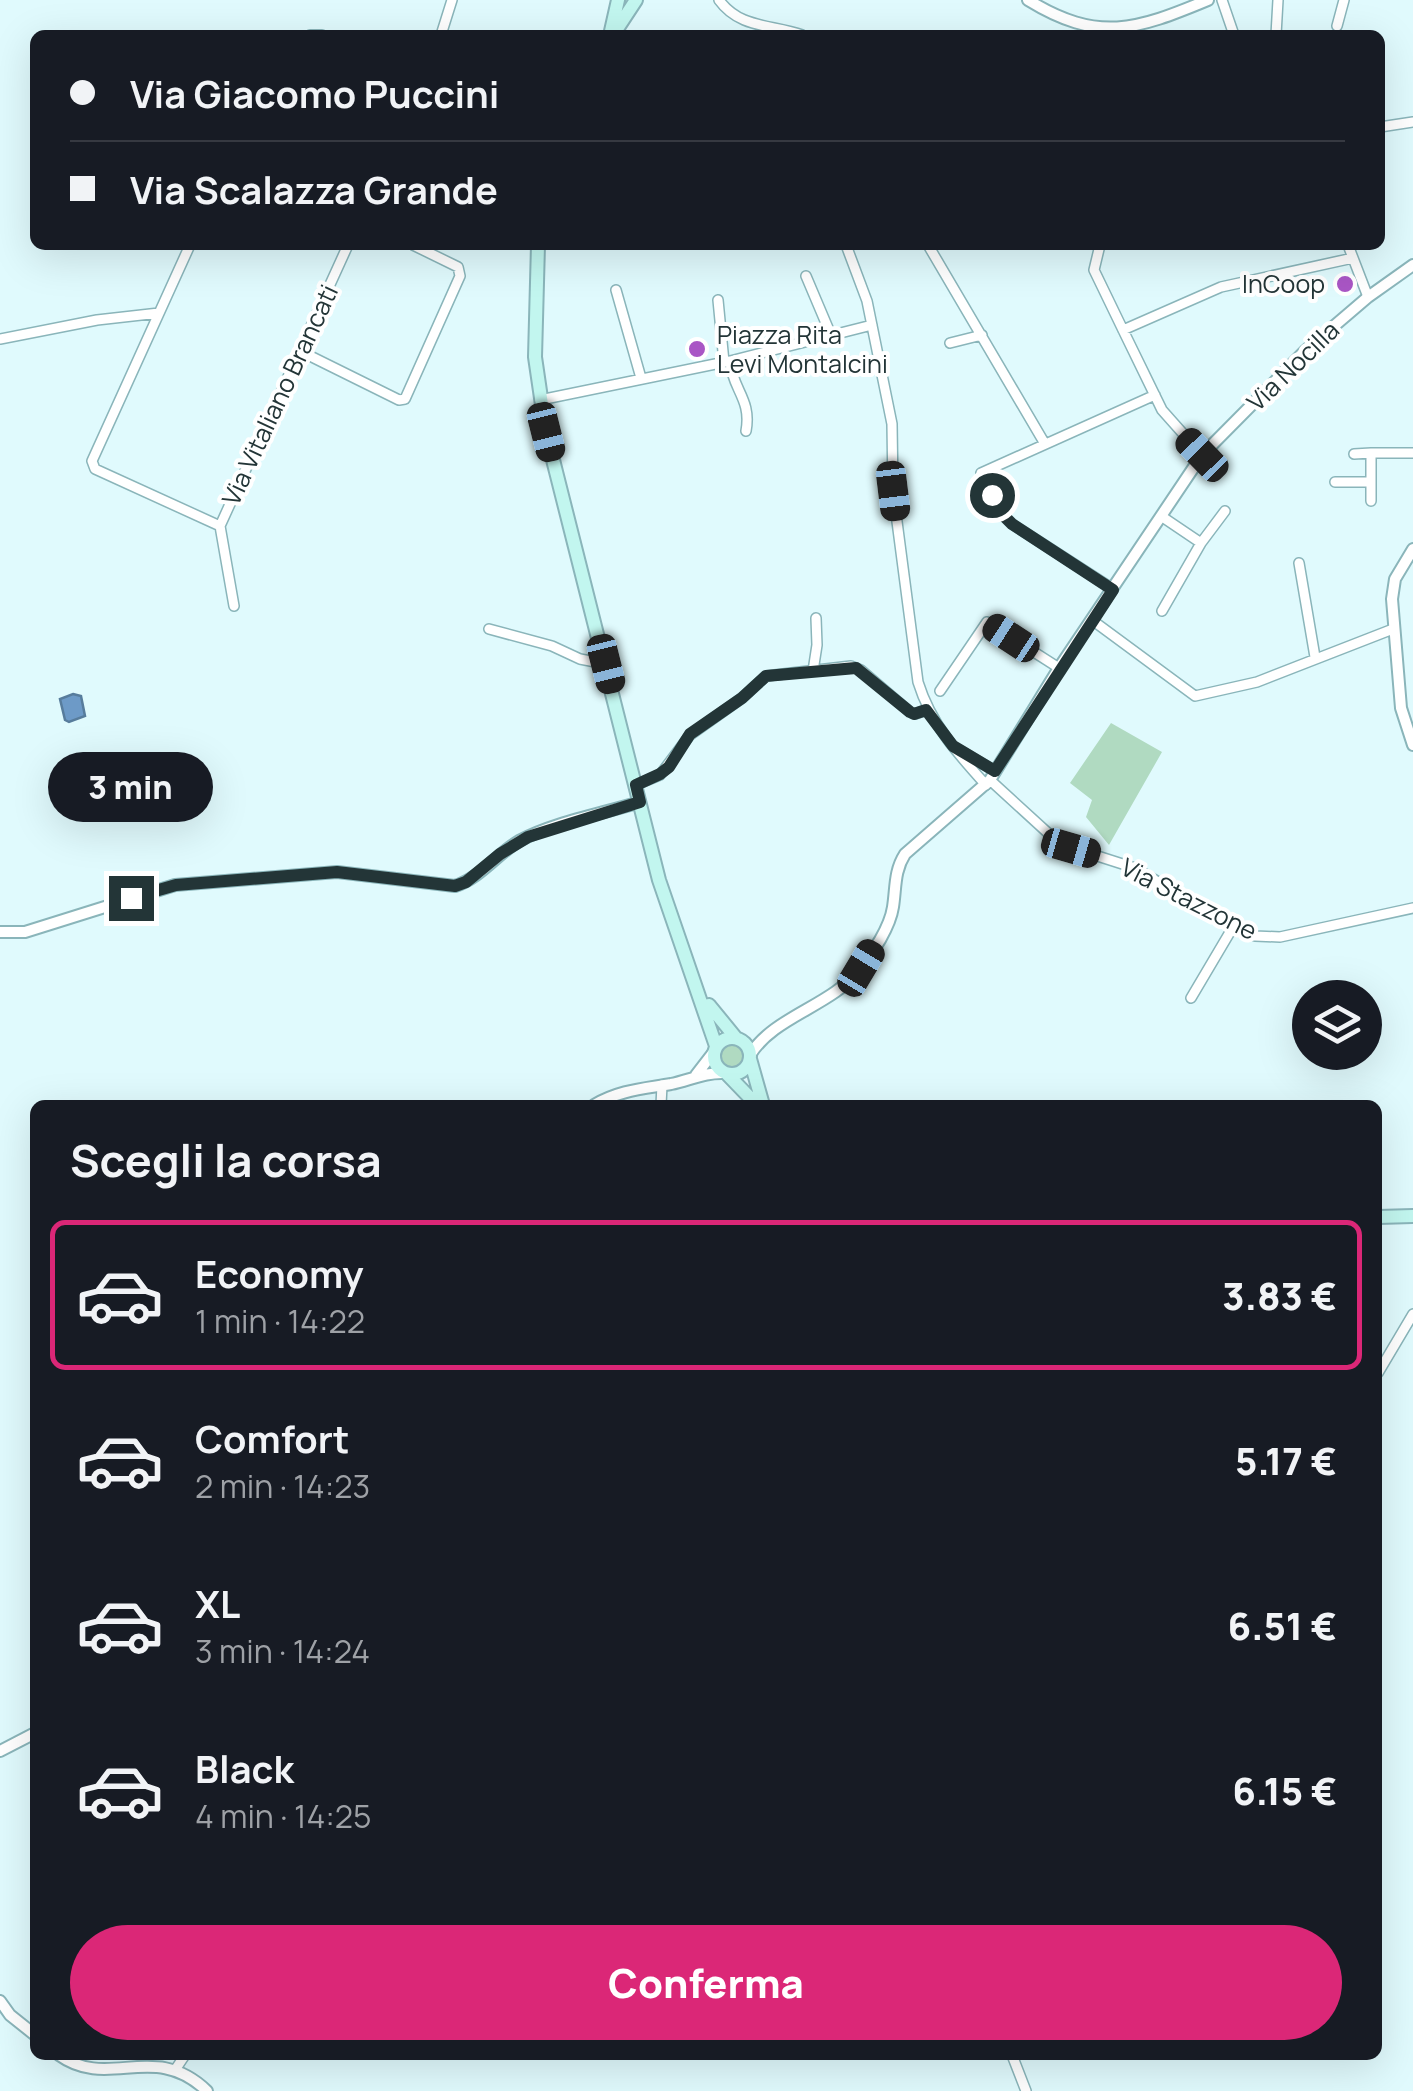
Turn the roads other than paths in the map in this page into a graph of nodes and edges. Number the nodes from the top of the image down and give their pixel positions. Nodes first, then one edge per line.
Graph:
1 (452, 0) edge
2 (618, 0) edge
3 (636, 0) edge
4 (720, 0) edge
5 (1028, 0) edge
6 (1208, 0) edge
7 (1222, 0) edge
8 (1278, 0) edge
9 (1344, 0) edge
10 (1337, 26) dead end
11 (443, 30) edge
12 (612, 30) edge
13 (615, 30) edge
14 (783, 30) edge
15 (1232, 30) edge
16 (1276, 30) edge
17 (1413, 122) edge
18 (1385, 126) edge
19 (188, 250) edge
20 (346, 250) edge
21 (423, 250) edge
22 (538, 250) edge
23 (848, 250) edge
24 (931, 250) edge
25 (1099, 250) edge
26 (1350, 250) edge
27 (1353, 258) junction
28 (1413, 265) edge
29 (806, 276) dead end
30 (616, 290) dead end
31 (1368, 297) junction
32 (718, 300) dead end
33 (159, 313) junction
34 (872, 325) junction
35 (1123, 330) junction
36 (982, 335) junction
37 (830, 336) junction
38 (0, 338) edge
39 (950, 343) dead end
40 (300, 351) junction
41 (727, 362) junction
42 (641, 378) junction
43 (1154, 395) junction
44 (540, 400) junction
45 (746, 431) dead end
46 (1045, 444) junction
47 (1371, 453) junction
48 (1413, 453) edge
49 (1354, 454) dead end
50 (1202, 455) junction
51 (1335, 482) dead end
52 (1371, 482) junction
53 (1371, 501) dead end
54 (1225, 511) dead end
55 (1161, 516) junction
56 (220, 526) junction
57 (1201, 543) junction
58 (1413, 549) edge
59 (1299, 563) dead end
60 (1113, 590) junction
61 (234, 606) dead end
62 (1162, 610) dead end
63 (816, 618) dead end
64 (1092, 620) junction
65 (1394, 629) junction
66 (489, 630) dead end
67 (1315, 658) junction
68 (606, 664) junction
69 (1059, 668) junction
70 (812, 670) junction
71 (940, 692) dead end
72 (926, 710) junction
73 (1413, 745) edge
74 (953, 746) junction
75 (990, 779) junction
76 (636, 785) junction
77 (640, 802) junction
78 (1413, 908) edge
79 (1233, 926) junction
80 (0, 932) edge
81 (692, 974) junction
82 (1190, 998) dead end
83 (739, 1039) junction
84 (761, 1041) junction
85 (715, 1050) junction
86 (750, 1057) junction
87 (726, 1074) junction
88 (695, 1075) junction
89 (662, 1085) junction
90 (606, 1100) edge
91 (661, 1100) edge
92 (755, 1100) edge
93 (759, 1100) edge
94 (1413, 1216) edge
95 (1382, 1217) edge
96 (1413, 1314) edge
97 (1382, 1365) edge
98 (30, 1736) edge
99 (0, 1751) edge
100 (0, 2001) edge
101 (30, 2032) edge
102 (68, 2060) edge
103 (182, 2060) edge
104 (1014, 2060) edge
105 (176, 2070) junction
106 (207, 2091) edge
107 (1026, 2091) edge

1 - 11 street
2 - 12 main road
3 - 13 main road
4 - 14 street
5 - 6 street
7 - 15 street
8 - 16 street
9 - 10 street
17 - 18 street
19 - 33 street
20 - 40 street, Via Vitaliano Brancati
21 - 40 street
22 - 44 main road
23 - 34 street
24 - 36 street
25 - 35 street
26 - 27 street
27 - 31 street
27 - 35 street
28 - 31 street, Via Nocilla
29 - 37 street
30 - 42 street
31 - 50 street, Via Nocilla
32 - 41 street
33 - 38 street
33 - 56 street
34 - 37 street
34 - 72 street
35 - 43 street
36 - 39 street
36 - 46 street
37 - 41 street
40 - 56 street, Via Vitaliano Brancati
41 - 42 street
41 - 45 street
42 - 44 street
43 - 46 street
43 - 50 street
44 - 68 main road
46 - 60 street
47 - 48 street
47 - 49 street
47 - 52 street
50 - 55 street, Via Nocilla
51 - 52 street
52 - 53 street
54 - 57 street
55 - 57 street
55 - 60 street, Via Nocilla
56 - 61 street, Via Vitaliano Brancati
57 - 62 street
58 - 65 street
59 - 67 street
60 - 64 street, Via Nocilla
63 - 70 street
64 - 67 street
64 - 69 street, Via Nocilla
65 - 67 street
65 - 73 street
66 - 68 street
68 - 76 main road
69 - 71 street
69 - 75 street, Via Nocilla
70 - 72 street
70 - 76 street
72 - 74 street
74 - 75 street
74 - 75 street
75 - 79 street, Via Stazzone
75 - 84 street, Via Nocilla
76 - 77 main road
77 - 80 street
77 - 81 main road
78 - 79 street, Via Stazzone
79 - 82 street
81 - 83 main road
81 - 85 main road
83 - 84 street
83 - 85 main road
83 - 86 main road
84 - 86 street, Via Nocilla
85 - 87 main road
85 - 88 street
86 - 87 main road
86 - 93 main road
87 - 88 street
87 - 92 main road
88 - 89 street
89 - 90 street
89 - 91 street
94 - 95 main road
96 - 97 street
98 - 99 street
100 - 101 street
102 - 105 street
103 - 105 street
104 - 107 street
105 - 106 street

